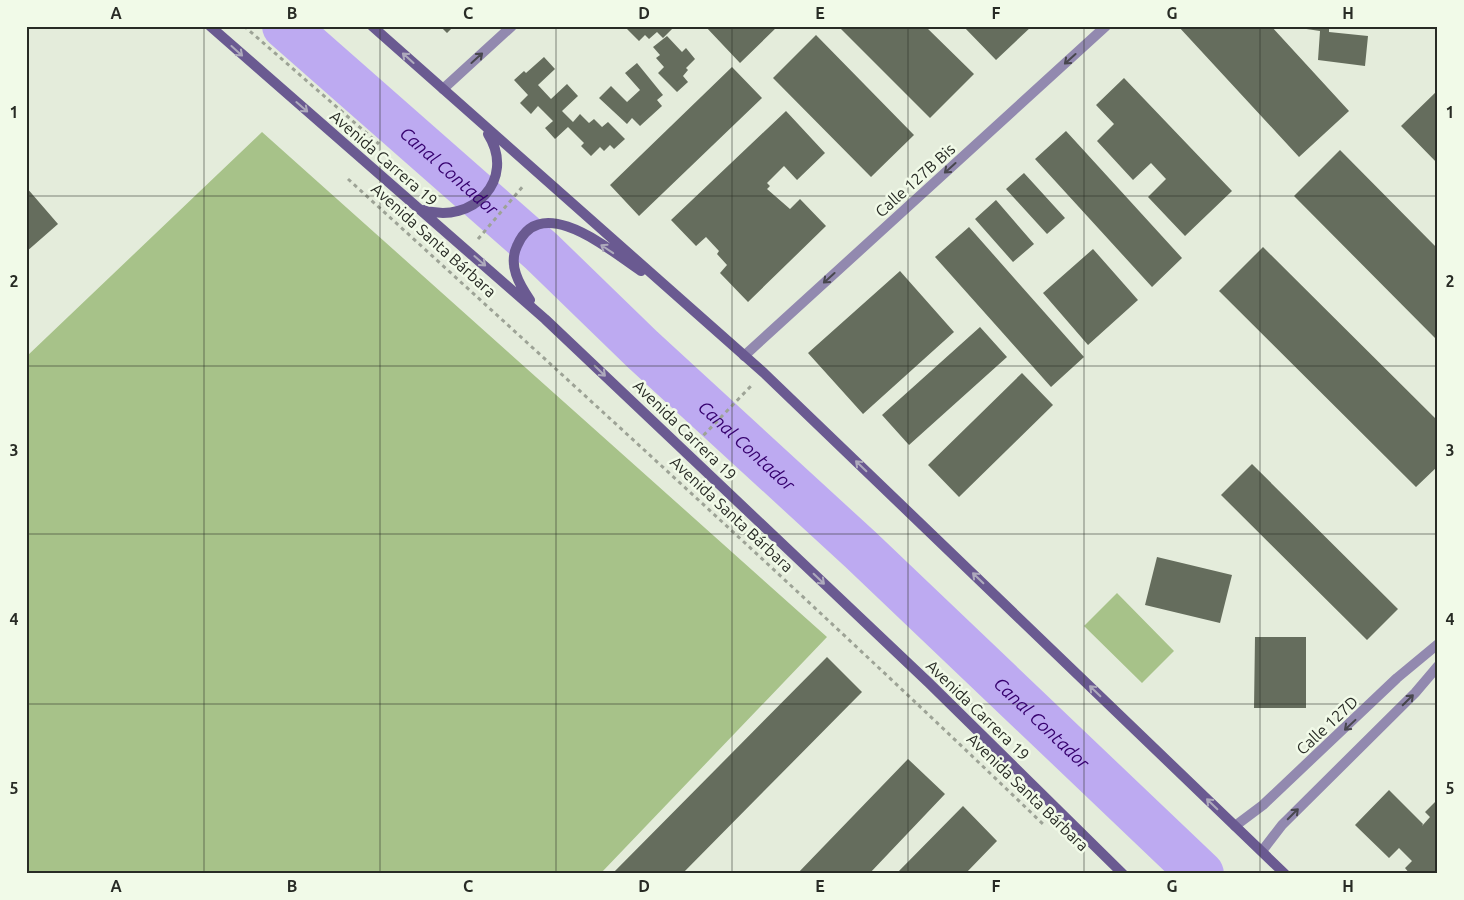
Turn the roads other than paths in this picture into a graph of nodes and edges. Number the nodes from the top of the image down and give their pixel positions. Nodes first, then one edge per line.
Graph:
1 (210, 26) edge
2 (372, 26) edge
3 (512, 26) edge
4 (1106, 26) edge
5 (443, 89) junction
6 (480, 124) junction
7 (418, 208) junction
8 (677, 296) junction
9 (546, 318) junction
10 (744, 356) junction
11 (1438, 644) edge
12 (1438, 666) edge
13 (1235, 826) junction
14 (1262, 852) junction
15 (1123, 874) edge
16 (1285, 874) edge

1 -> 7 main road, Avenida Carrera 19
5 -> 2 main road
5 -> 3 street
4 -> 10 street, Calle 127B Bis
5 - 6 main road
6 - 7 main road
6 - 8 main road
7 -> 9 main road, Avenida Carrera 19
8 -> 9 main road
8 - 10 main road
9 -> 15 main road, Avenida Carrera 19
13 -> 10 main road
11 -> 13 street, Calle 127D
14 -> 12 street
13 - 14 main road
14 - 16 main road

